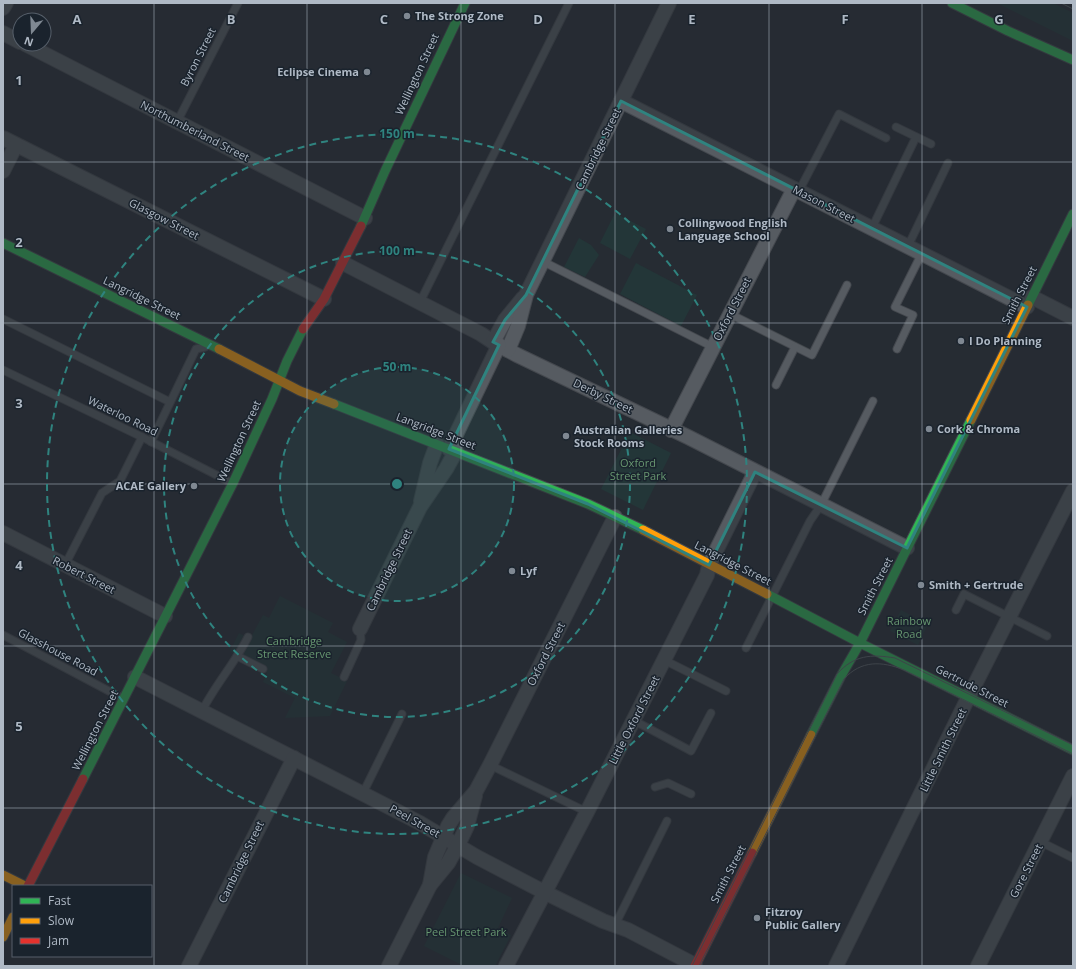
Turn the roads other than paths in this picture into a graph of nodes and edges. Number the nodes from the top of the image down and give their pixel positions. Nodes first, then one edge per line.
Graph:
1 (6, 3) edge
2 (238, 3) edge
3 (465, 3) edge
4 (569, 3) edge
5 (668, 3) edge
6 (952, 3) edge
7 (3, 8) edge
8 (3, 33) edge
9 (12, 38) edge
10 (40, 52) edge
11 (1073, 60) edge
12 (621, 101) junction
13 (177, 122) junction
14 (896, 127) dead end
15 (916, 137) junction
16 (3, 138) edge
17 (886, 138) dead end
18 (931, 144) dead end
19 (16, 145) junction
20 (948, 163) dead end
21 (3, 171) edge
22 (797, 190) junction
23 (1073, 214) edge
24 (365, 218) junction
25 (872, 228) junction
26 (3, 243) edge
27 (908, 246) junction
28 (922, 253) junction
29 (542, 261) junction
30 (343, 263) junction
31 (847, 285) dead end
32 (324, 299) junction
33 (420, 302) junction
34 (1029, 302) junction
35 (730, 314) junction
36 (1073, 318) edge
37 (3, 319) edge
38 (211, 345) junction
39 (500, 346) junction
40 (713, 347) junction
41 (795, 347) junction
42 (897, 349) dead end
43 (3, 370) edge
44 (279, 381) junction
45 (776, 385) dead end
46 (873, 401) dead end
47 (170, 402) junction
48 (671, 430) junction
49 (142, 437) junction
50 (151, 442) junction
51 (447, 448) junction
52 (755, 472) junction
53 (232, 483) junction
54 (1073, 491) edge
55 (821, 505) junction
56 (420, 507) junction
57 (614, 516) junction
58 (3, 533) edge
59 (907, 548) junction
60 (65, 565) junction
61 (709, 565) junction
62 (772, 597) junction
63 (956, 610) dead end
64 (165, 616) junction
65 (1009, 617) junction
66 (360, 629) joint
67 (3, 635) edge
68 (1047, 636) dead end
69 (248, 637) dead end
70 (860, 643) junction
71 (746, 648) dead end
72 (238, 656) junction
73 (664, 660) junction
74 (263, 669) dead end
75 (135, 677) junction
76 (344, 677) dead end
77 (726, 691) dead end
78 (968, 698) junction
79 (124, 699) junction
80 (202, 711) junction
81 (711, 713) dead end
82 (402, 714) dead end
83 (634, 720) junction
84 (1073, 750) edge
85 (294, 758) junction
86 (490, 765) junction
87 (1073, 776) edge
88 (655, 787) dead end
89 (476, 791) junction
90 (363, 793) junction
91 (691, 794) dead end
92 (587, 812) junction
93 (667, 821) dead end
94 (443, 836) junction
95 (1040, 842) junction
96 (458, 845) junction
97 (1073, 858) edge
98 (3, 875) edge
99 (23, 885) edge
100 (29, 885) edge
101 (430, 885) junction
102 (544, 892) junction
103 (12, 919) edge
104 (615, 925) junction
105 (3, 937) edge
106 (695, 965) edge
107 (189, 966) edge
108 (389, 966) edge
109 (506, 966) edge
110 (836, 966) edge
111 (978, 966) edge

1 - 7 street
2 - 13 lane, Byron Street
3 - 24 street, Wellington Street
4 - 33 lane
5 - 12 street, Cambridge Street
6 - 11 street
8 - 9 street
10 - 13 street, Northumberland Street
12 - 22 street, Mason Street
12 - 29 street, Cambridge Street
13 - 24 street, Northumberland Street
14 - 15 lane
15 - 18 lane
15 - 25 lane
16 - 19 street, Glasgow Street
17 - 22 lane
19 - 21 street
19 - 32 street, Glasgow Street
20 - 27 lane
22 - 25 street, Mason Street
22 - 35 street, Oxford Street
23 - 34 street, Smith Street
24 - 30 street, Wellington Street
25 - 27 street, Mason Street
26 - 38 street, Langridge Street
27 - 28 street, Mason Street
28 - 34 street, Mason Street
28 - 42 lane
29 - 39 street, Cambridge Street
29 - 40 lane
30 - 32 street, Wellington Street
30 - 33 street, Derby Street
31 - 41 lane
32 - 44 street, Wellington Street
33 - 39 street, Derby Street
34 - 36 street, Mason Street
34 - 59 street, Smith Street
35 - 40 street, Oxford Street
35 - 41 lane
37 - 47 lane
38 - 44 street, Langridge Street
38 - 47 lane
39 - 48 street, Derby Street
39 - 51 street, Cambridge Street
40 - 48 street, Oxford Street
41 - 45 lane
43 - 49 lane, Waterloo Road
44 - 51 street, Langridge Street
44 - 53 street, Wellington Street
46 - 55 lane
47 - 50 lane
48 - 52 street, Derby Street
49 - 50 lane, Waterloo Road
49 - 60 lane
50 - 53 lane, Waterloo Road
51 - 56 street, Cambridge Street
51 - 56 street, Cambridge Street
51 - 57 street, Langridge Street
52 - 55 street, Derby Street
52 - 61 street, Little Oxford Street
53 - 64 street, Wellington Street
54 - 65 street, Little Smith Street
55 - 59 street, Derby Street
55 - 62 lane
56 - 66 street, Cambridge Street
57 - 61 street, Langridge Street
57 - 86 street, Oxford Street
58 - 60 street, Robert Street
59 - 70 street, Smith Street
60 - 64 street, Robert Street
61 - 62 street, Langridge Street
61 - 73 street, Little Oxford Street
62 - 70 street, Langridge Street
62 - 71 lane
63 - 65 lane
64 - 75 street, Wellington Street
65 - 68 lane
65 - 78 street, Little Smith Street
66 - 76 lane, Cambridge Street
67 - 79 lane, Glasshouse Road
69 - 72 lane
70 - 78 street, Gertrude Street
70 - 106 street, Smith Street
72 - 74 lane
72 - 80 lane
73 - 77 lane
73 - 83 street, Little Oxford Street
75 - 79 street, Wellington Street
75 - 80 street, Peel Street
78 - 84 street, Gertrude Street
78 - 110 street, Little Smith Street
79 - 100 street, Wellington Street
80 - 85 street, Peel Street
81 - 83 lane
82 - 90 lane
83 - 92 street, Little Oxford Street
85 - 90 street, Peel Street
85 - 107 street, Cambridge Street
86 - 89 street, Oxford Street
86 - 92 lane
87 - 95 street, Gore Street
88 - 91 lane
89 - 94 street, Oxford Street
89 - 96 street, Oxford Street
90 - 94 street, Peel Street
92 - 102 street, Little Oxford Street
93 - 104 lane
94 - 96 street, Peel Street
94 - 101 street, Oxford Street
95 - 97 lane
95 - 111 street, Gore Street
96 - 101 street, Oxford Street
96 - 102 street, Peel Street
98 - 99 street
101 - 108 street, Oxford Street
102 - 104 street, Peel Street
102 - 109 street, Little Oxford Street
103 - 105 street
104 - 106 street, Peel Street

